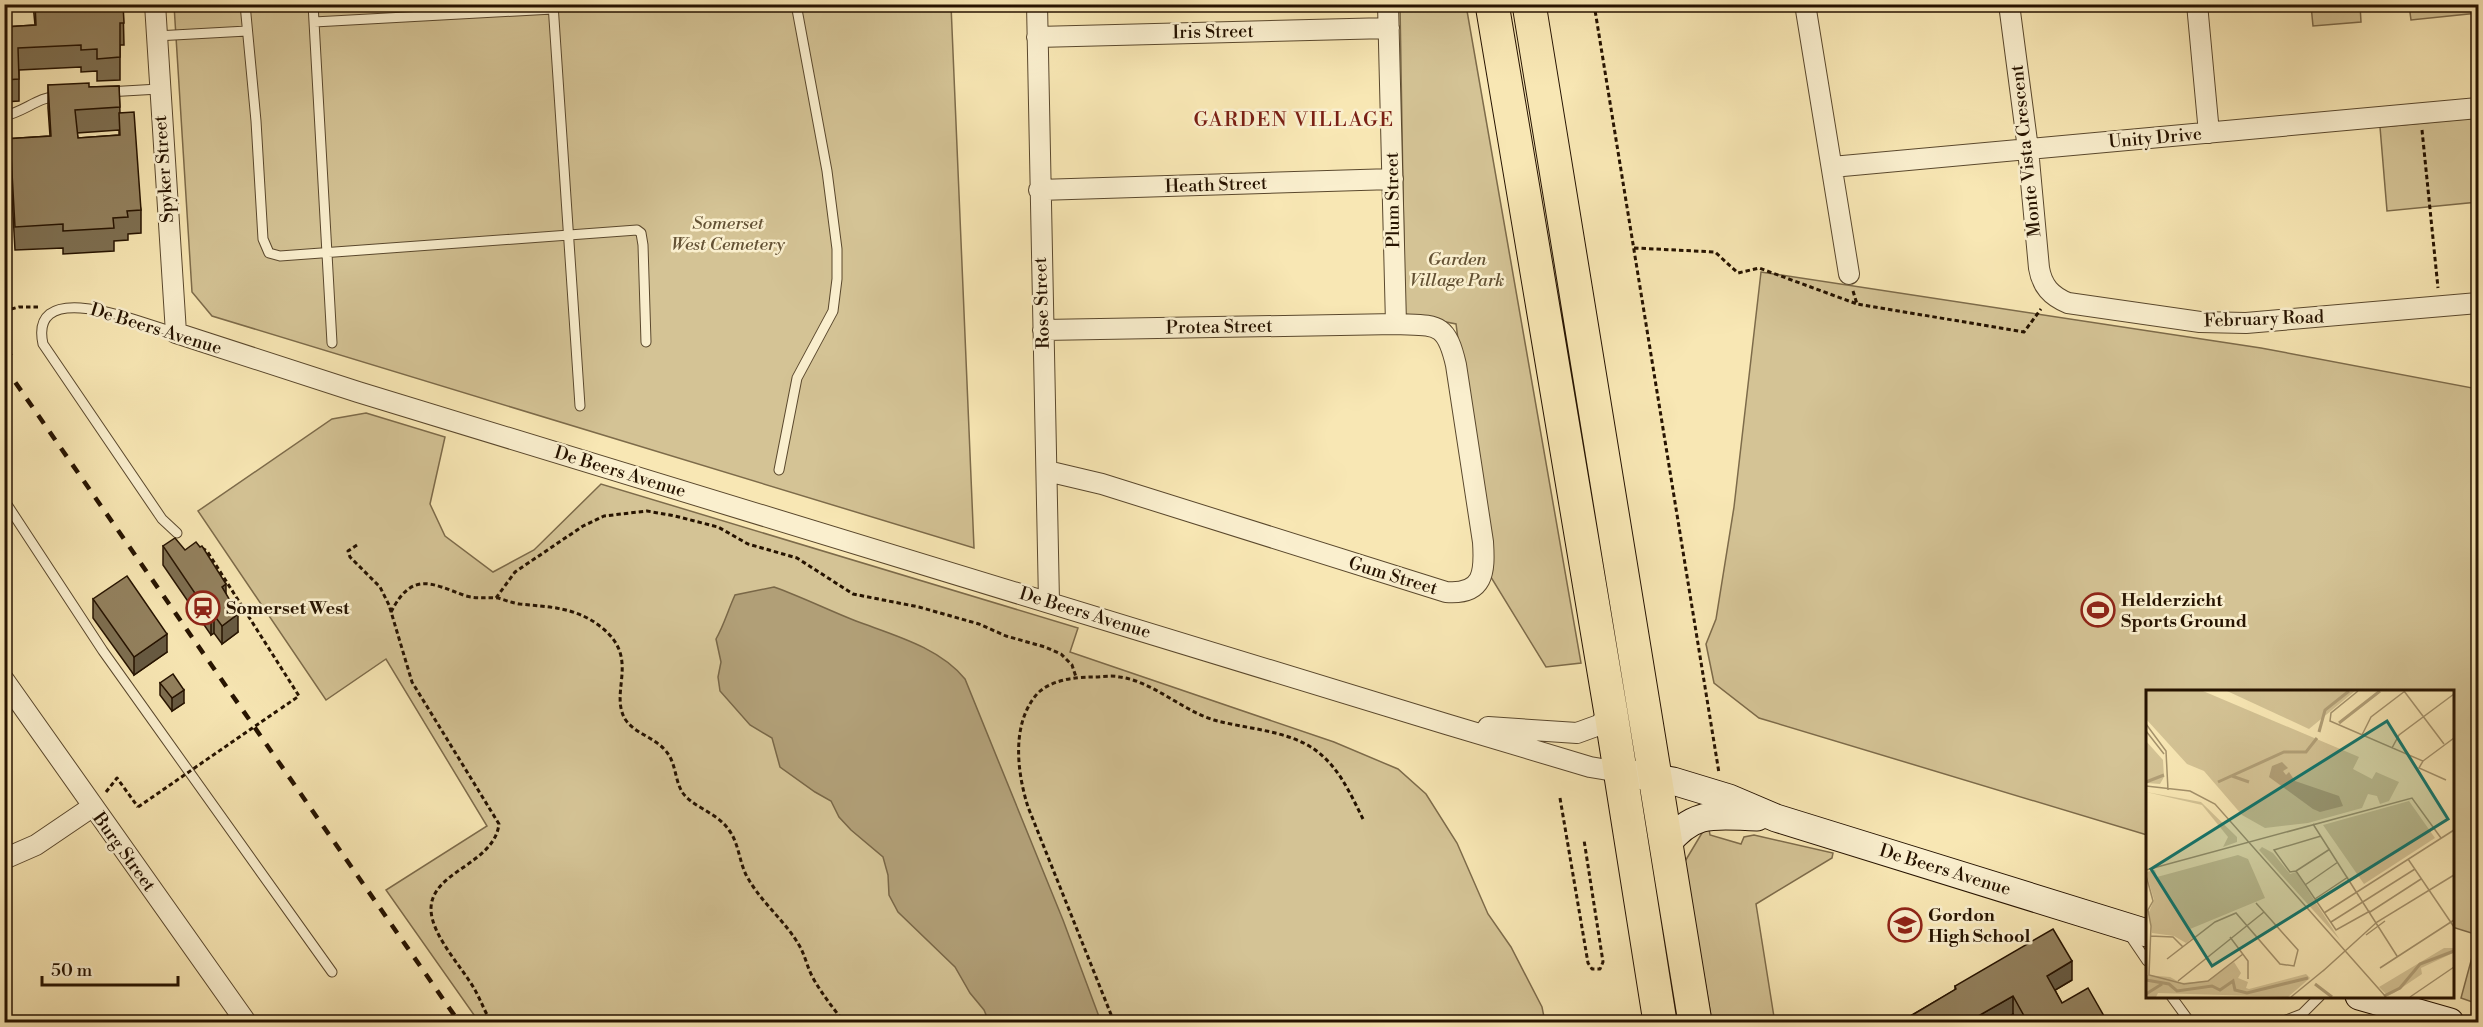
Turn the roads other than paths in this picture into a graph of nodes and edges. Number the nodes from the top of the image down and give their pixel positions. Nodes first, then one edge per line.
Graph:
1 (155, 4) edge
2 (245, 4) edge
3 (313, 4) edge
4 (431, 4) edge
5 (796, 4) edge
6 (1037, 4) edge
7 (1388, 4) edge
8 (1492, 4) edge
9 (1529, 4) edge
10 (1805, 4) edge
11 (2009, 4) edge
12 (2198, 4) edge
13 (553, 7) edge
14 (432, 16) junction
15 (314, 22) junction
16 (1389, 28) junction
17 (247, 31) junction
18 (156, 36) junction
19 (1037, 37) junction
20 (159, 89) junction
21 (92, 93) edge
22 (70, 95) edge
23 (2478, 108) edge
24 (4, 116) edge
25 (2209, 133) junction
26 (2028, 149) junction
27 (1832, 168) junction
28 (1393, 179) junction
29 (1039, 190) junction
30 (568, 234) junction
31 (327, 253) junction
32 (1849, 274) road end
33 (2052, 295) joint
34 (2478, 303) edge
35 (1396, 324) junction
36 (1043, 330) junction
37 (176, 333) junction
38 (646, 342) dead end
39 (332, 343) dead end
40 (580, 406) dead end
41 (779, 470) dead end
42 (1047, 471) junction
43 (4, 500) edge
44 (177, 533) road end
45 (1049, 602) junction
46 (4, 680) edge
47 (1611, 713) junction
48 (1446, 724) junction
49 (1620, 772) junction
50 (1656, 778) junction
51 (92, 807) junction
52 (1776, 818) junction
53 (1667, 844) junction
54 (4, 859) edge
55 (2135, 929) edge
56 (2146, 958) edge
57 (332, 972) dead end
58 (2172, 997) edge
59 (2318, 997) edge
60 (2362, 997) edge
61 (246, 1023) edge
62 (1660, 1023) edge
63 (1695, 1023) edge
64 (2190, 1023) edge
65 (2281, 1023) edge
66 (2450, 1023) edge

1 - 18 street, Spyker Street
2 - 17 lane
3 - 15 lane
4 - 14 lane
5 - 41 lane
6 - 19 street, Rose Street
7 - 16 street, Plum Street
8 - 47 highway
9 - 50 highway
10 - 27 street
11 - 26 street, Monte Vista Crescent
12 - 25 street
13 - 14 lane
13 - 30 lane
14 - 15 lane
15 - 31 lane
16 - 19 street, Iris Street
16 - 28 street, Plum Street
17 - 18 lane
17 - 31 lane
18 - 20 street, Spyker Street
19 - 29 street, Rose Street
20 - 21 lane
20 - 37 street, Spyker Street
22 - 24 lane
23 - 25 street, Unity Drive
25 - 26 street, Unity Drive
26 - 27 street, Unity Drive
26 - 33 street, Monte Vista Crescent
27 - 32 street
28 - 29 street, Heath Street
28 - 35 street, Plum Street
29 - 36 street, Rose Street
30 - 31 lane
30 - 38 lane
30 - 40 lane
31 - 39 lane
33 - 34 street, February Road
35 - 36 street, Protea Street
35 - 42 street, Gum Street
36 - 42 street, Rose Street
37 - 44 lane, De Beers Avenue
37 - 45 street, De Beers Avenue
42 - 45 street, Rose Street
43 - 57 lane
45 - 48 street, De Beers Avenue
46 - 51 street, Burg Street
47 - 48 street, De Beers Avenue
47 - 49 highway
48 - 49 street, De Beers Avenue
49 - 50 street, De Beers Avenue
49 - 62 highway
50 - 52 street, De Beers Avenue
50 - 53 highway
51 - 54 street
51 - 61 street, Burg Street
52 - 53 street, De Beers Avenue
52 - 55 street, De Beers Avenue
53 - 63 highway
55 - 56 lane
58 - 64 lane
59 - 65 lane
60 - 66 street

